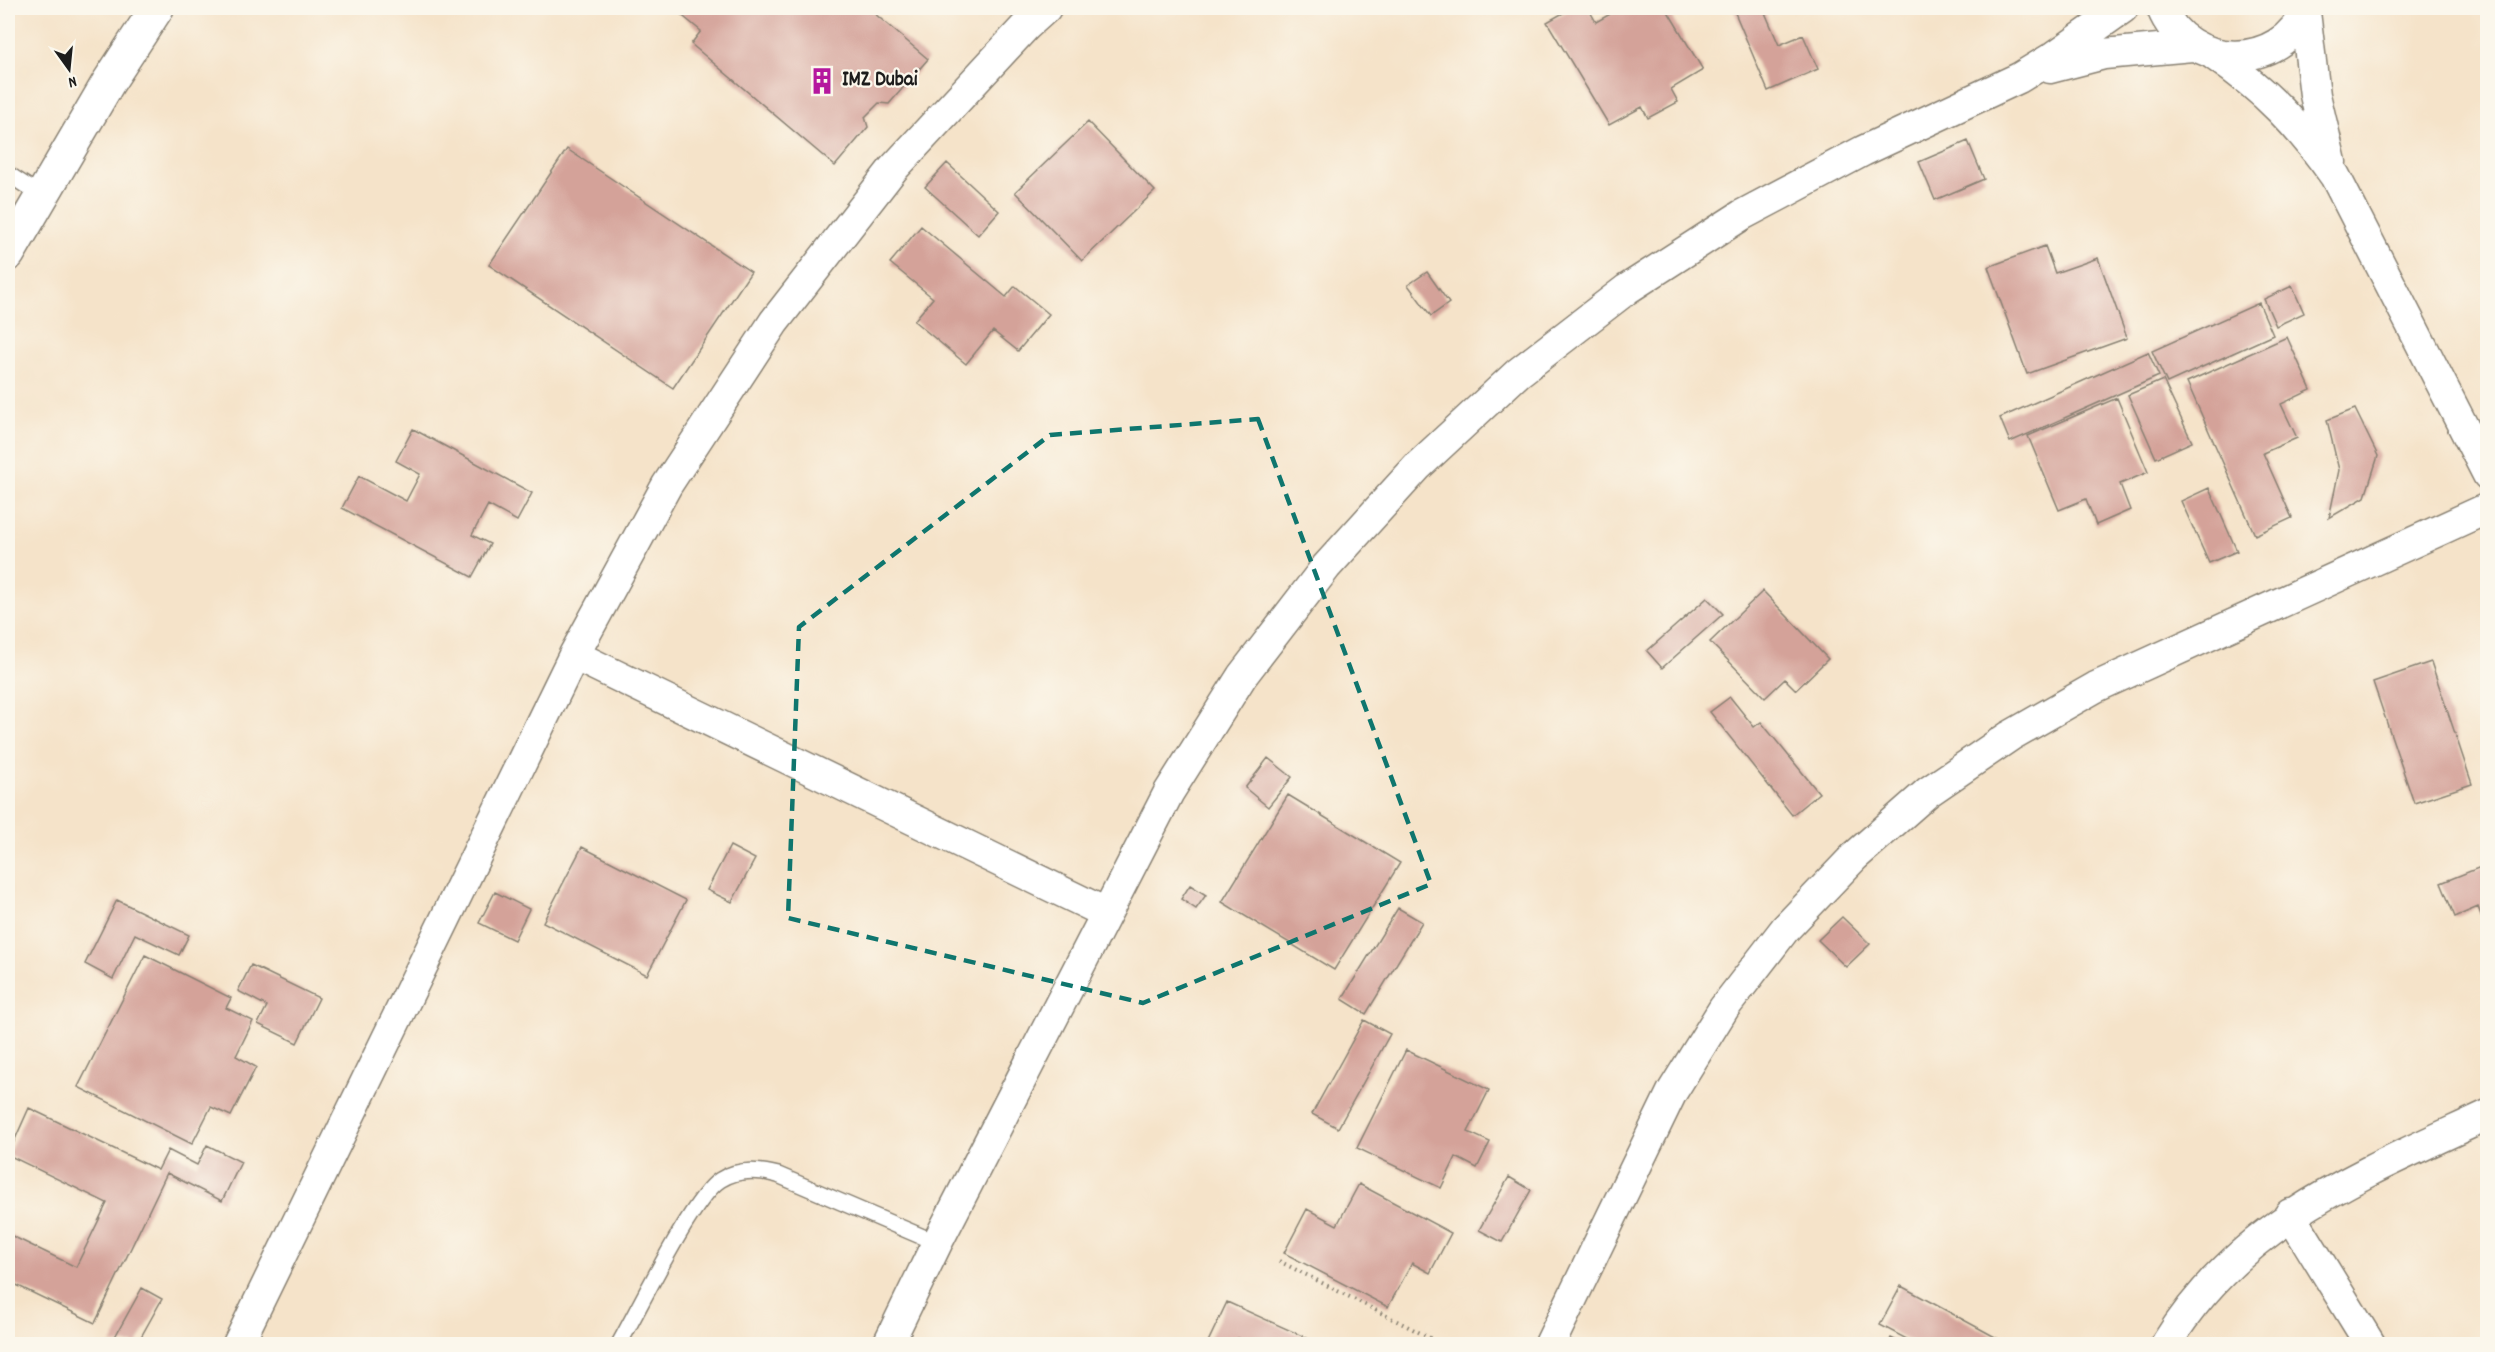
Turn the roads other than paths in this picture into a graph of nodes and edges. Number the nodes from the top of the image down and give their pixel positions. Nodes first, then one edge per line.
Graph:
1 (157, 8) edge
2 (1046, 8) edge
3 (2122, 8) edge
4 (2163, 8) edge
5 (2306, 10) edge
6 (2203, 50) junction
7 (2019, 78) junction
8 (8, 174) edge
9 (2335, 176) junction
10 (42, 196) junction
11 (8, 254) edge
12 (2487, 475) edge
13 (2487, 508) edge
14 (574, 655) junction
15 (1106, 913) junction
16 (2487, 1115) edge
17 (2290, 1214) junction
18 (937, 1243) junction
19 (238, 1344) edge
20 (619, 1344) edge
21 (888, 1344) edge
22 (1550, 1344) edge
23 (2166, 1344) edge
24 (2370, 1344) edge

1 - 10 street
2 - 14 street
3 - 7 street
4 - 6 street
5 - 6 street
5 - 9 street
6 - 7 street
6 - 9 street
7 - 15 street
8 - 10 lane
9 - 12 street
10 - 11 street
13 - 22 street
14 - 15 street
14 - 19 street
15 - 18 street
16 - 17 street
17 - 23 street
17 - 24 street
18 - 20 lane
18 - 21 street

